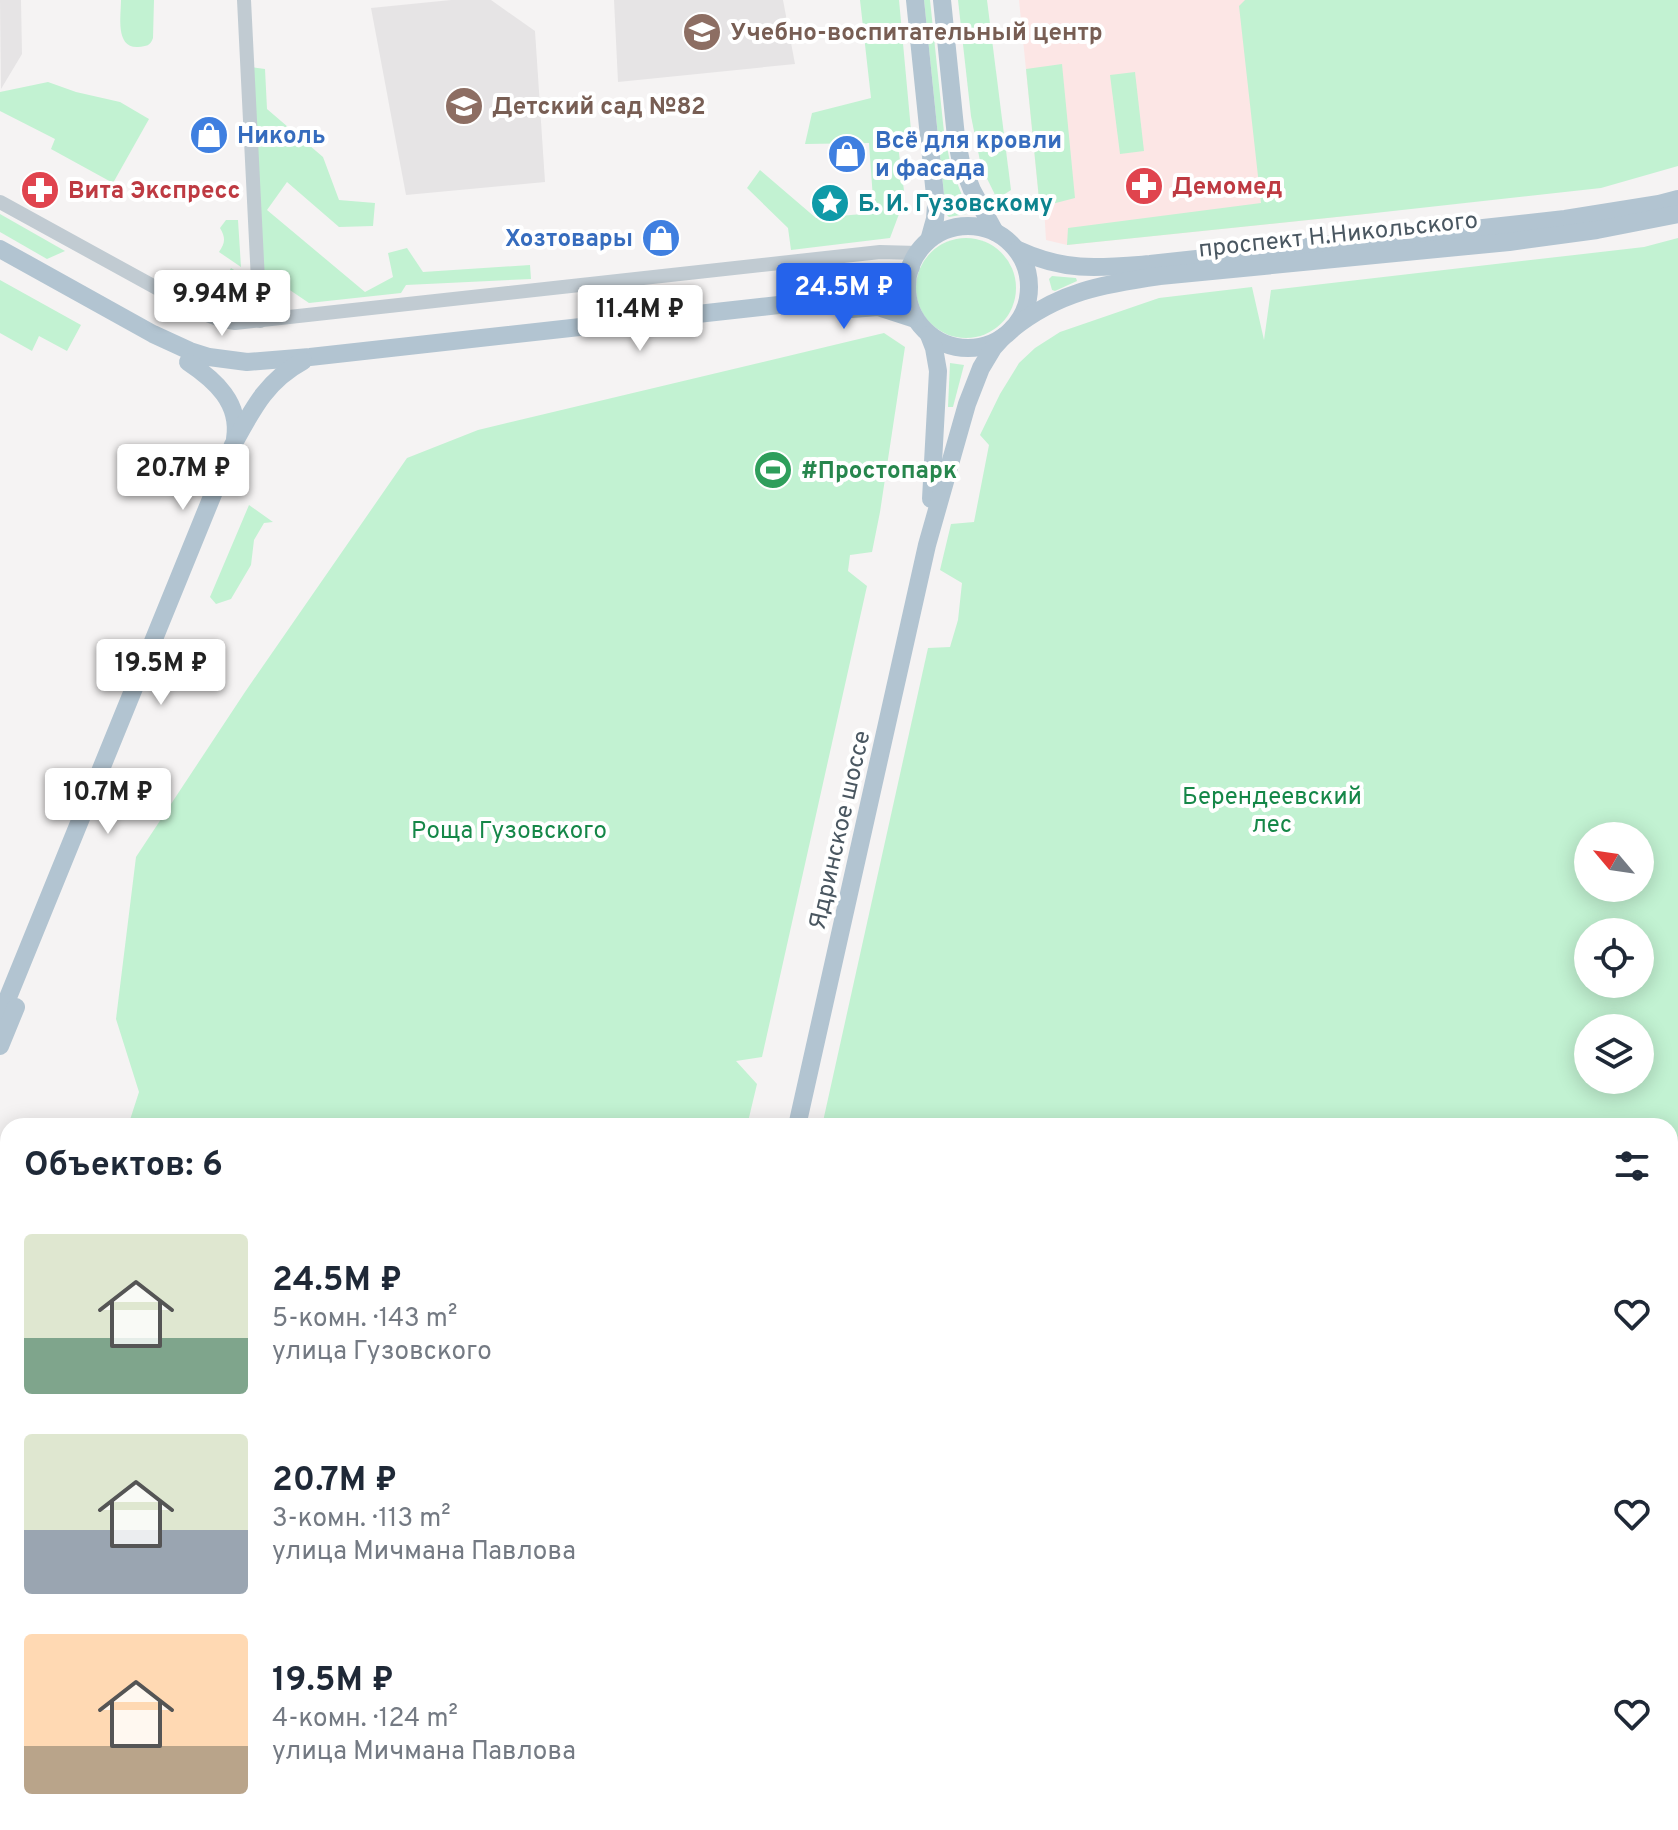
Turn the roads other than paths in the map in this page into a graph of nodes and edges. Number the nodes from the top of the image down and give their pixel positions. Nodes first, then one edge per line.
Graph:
1 (244, 0) edge
2 (915, 0) edge
3 (942, 0) edge
4 (1678, 199) edge
5 (0, 202) edge
6 (1678, 214) edge
7 (995, 232) junction
8 (930, 237) junction
9 (0, 249) edge
10 (1018, 250) junction
11 (914, 260) junction
12 (0, 261) edge
13 (109, 315) junction
14 (915, 319) junction
15 (260, 321) junction
16 (1008, 333) junction
17 (929, 335) junction
18 (188, 362) junction
19 (312, 362) junction
20 (250, 368) junction
21 (289, 368) junction
22 (258, 402) junction
23 (254, 428) junction
24 (233, 445) junction
25 (229, 469) junction
26 (927, 545) junction
27 (13, 1000) junction
28 (0, 1017) edge
29 (0, 1046) edge
30 (799, 1118) edge

1 - 15 street
2 - 8 main road
3 - 7 main road
4 - 10 main road, проспект Н.Никольского
5 - 15 street
6 - 16 main road, проспект Н.Никольского
7 - 8 main road
7 - 10 main road
8 - 11 main road
9 - 13 main road
10 - 16 main road
11 - 14 main road
11 - 15 street
11 - 19 main road
12 - 13 main road
13 - 18 main road
13 - 20 main road
14 - 17 main road
14 - 19 main road
16 - 17 main road
16 - 26 main road, Ядринское шоссе
17 - 26 main road, Ядринское шоссе
18 - 20 main road
18 - 24 main road
19 - 20 main road
19 - 21 main road
19 - 23 main road
20 - 21 main road
20 - 22 main road
21 - 22 main road
22 - 23 main road
22 - 24 main road
23 - 25 main road
24 - 25 main road
25 - 27 main road
26 - 30 main road, Ядринское шоссе
27 - 28 main road
27 - 29 main road

